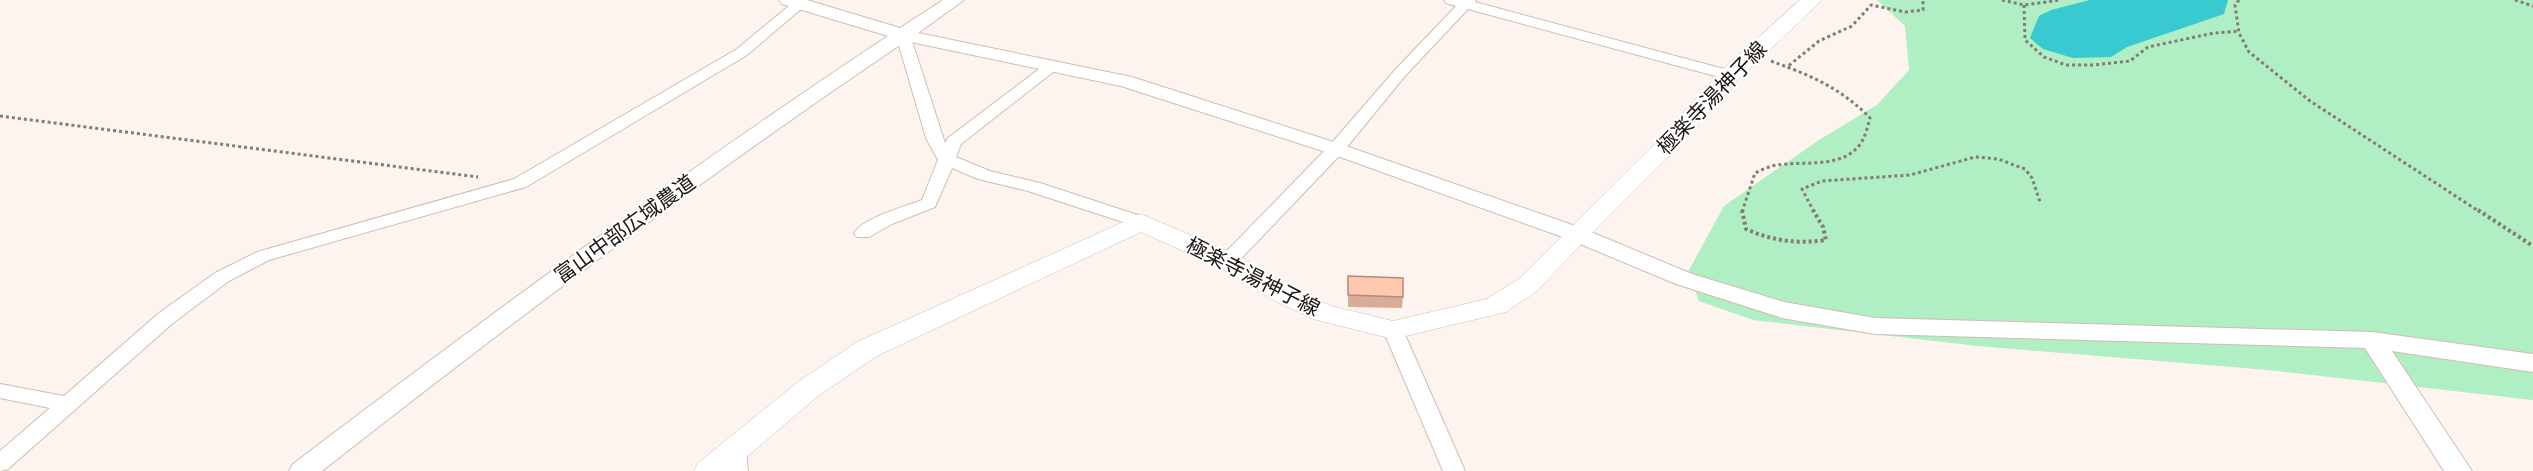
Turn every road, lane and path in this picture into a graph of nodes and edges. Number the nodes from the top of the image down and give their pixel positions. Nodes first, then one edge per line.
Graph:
1 (955, 0) edge
2 (1812, 0) edge
3 (1923, 0) edge
4 (2002, 0) edge
5 (2061, 0) edge
6 (2239, 0) edge
7 (2515, 0) edge
8 (1462, 1) edge
9 (794, 2) edge
10 (2024, 5) junction
11 (2533, 6) edge
12 (2239, 31) junction
13 (903, 35) junction
14 (1052, 66) junction
15 (1730, 75) junction
16 (0, 116) edge
17 (1336, 149) junction
18 (946, 159) junction
19 (520, 183) junction
20 (2040, 202) dead end
21 (1141, 222) junction
22 (863, 233) dead end
23 (1576, 234) junction
24 (2533, 246) edge
25 (1228, 261) junction
26 (1393, 330) junction
27 (2372, 340) junction
28 (2533, 363) edge
29 (0, 391) edge
30 (68, 404) junction
31 (736, 460) edge
32 (0, 463) edge
33 (303, 471) edge
34 (709, 471) edge
35 (1454, 471) edge
36 (2458, 471) edge

1 - 13 street, 富山中部広域農道
2 - 15 main road, 極楽寺湯神子線
3 - 20 path
4 - 10 path
5 - 10 path
6 - 12 path
7 - 11 path
8 - 15 street
8 - 17 street
9 - 13 street
9 - 19 street
10 - 12 path
12 - 24 path
13 - 14 street
13 - 18 street
13 - 33 street, 富山中部広域農道
14 - 17 street
14 - 18 street
15 - 23 main road, 極楽寺湯神子線
16 - 19 path
17 - 23 street
17 - 25 street
18 - 21 street
18 - 22 street
19 - 30 street
21 - 25 main road, 極楽寺湯神子線
21 - 31 main road
23 - 26 main road, 極楽寺湯神子線
23 - 27 street
25 - 26 main road, 極楽寺湯神子線
26 - 35 street
27 - 28 street
27 - 36 street
29 - 30 street
30 - 32 street
31 - 34 main road

